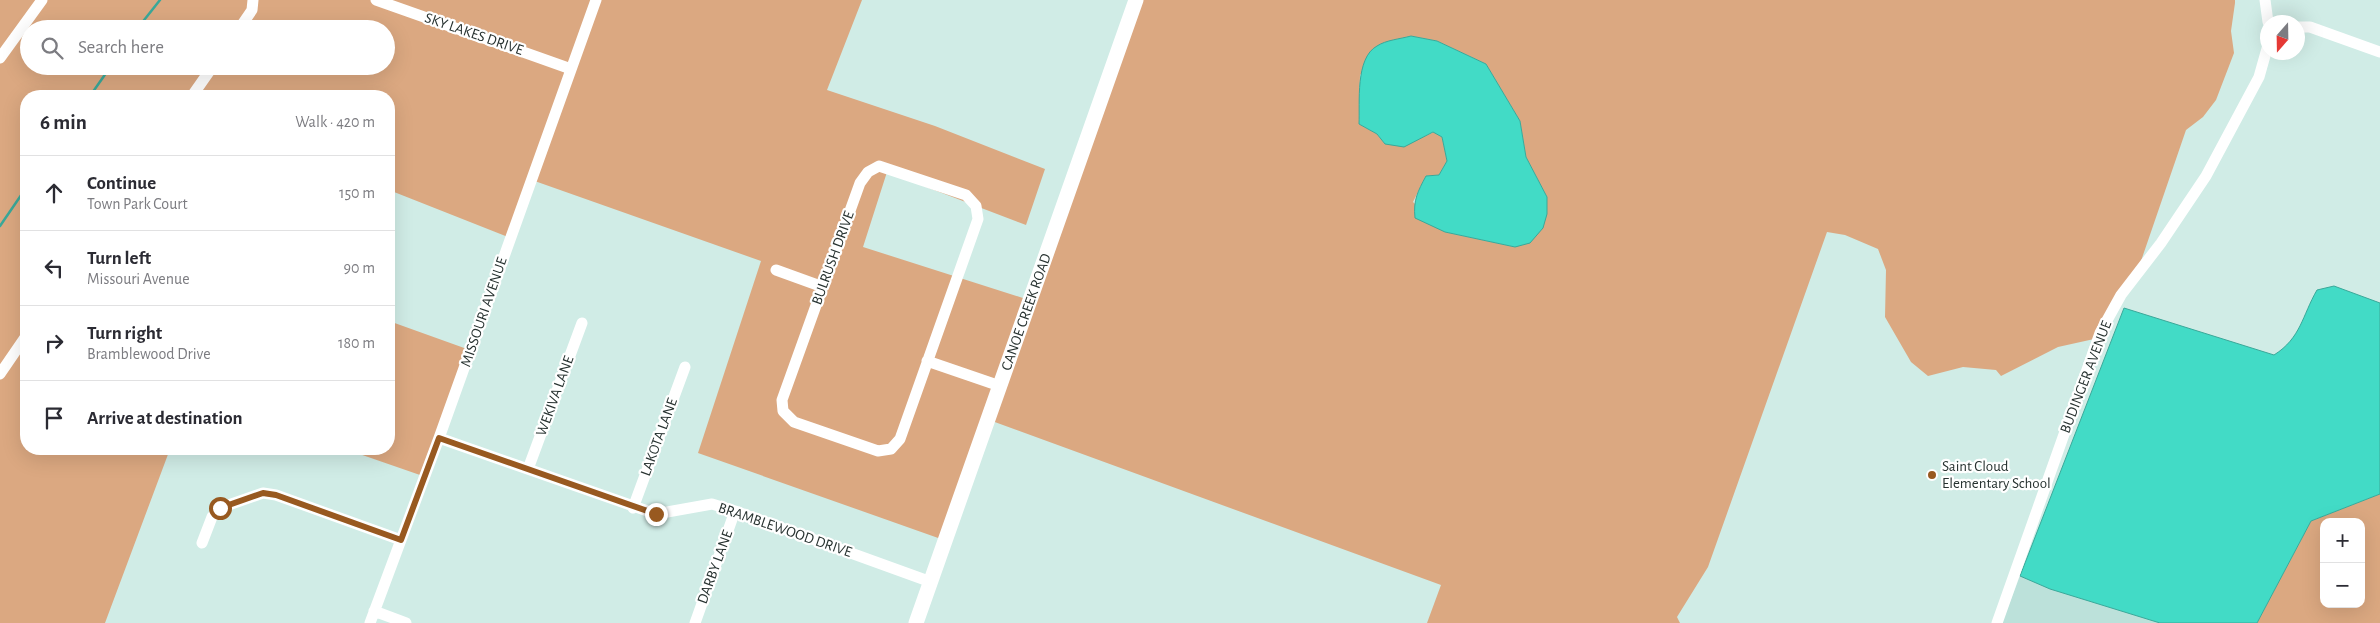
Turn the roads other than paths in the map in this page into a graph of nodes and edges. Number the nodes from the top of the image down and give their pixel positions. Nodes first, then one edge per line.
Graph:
1 (42, 0) edge
2 (254, 0) edge
3 (376, 0) edge
4 (596, 0) edge
5 (1136, 0) edge
6 (2265, 0) edge
7 (2267, 15) edge
8 (28, 20) edge
9 (245, 20) edge
10 (2305, 27) edge
11 (20, 30) edge
12 (2380, 52) edge
13 (0, 58) edge
14 (2264, 60) edge
15 (571, 69) junction
16 (207, 75) edge
17 (196, 90) edge
18 (776, 270) dead end
19 (823, 287) junction
20 (582, 323) dead end
21 (20, 345) edge
22 (927, 361) junction
23 (685, 367) dead end
24 (0, 374) edge
25 (1000, 386) junction
26 (439, 438) junction
27 (528, 469) junction
28 (633, 508) junction
29 (735, 511) junction
30 (401, 540) junction
31 (202, 544) dead end
32 (931, 582) junction
33 (374, 611) junction
34 (370, 623) edge
35 (406, 623) edge
36 (694, 623) edge
37 (916, 623) edge
38 (1997, 623) edge

1 - 8 street
2 - 9 street
3 - 15 street, SKY LAKES DRIVE
4 - 15 street, MISSOURI AVENUE
5 - 25 main road, CANOE CREEK ROAD
6 - 7 street
10 - 12 street
11 - 13 street
14 - 38 street, BUDINGER AVENUE
15 - 26 street, MISSOURI AVENUE
16 - 17 street
18 - 19 street
19 - 22 street, BULRUSH DRIVE
19 - 22 street, BULRUSH DRIVE
20 - 27 street, WEKIVA LANE
21 - 24 street
22 - 25 street
23 - 28 street, LAKOTA LANE
25 - 32 main road, CANOE CREEK ROAD
26 - 27 street, BRAMBLEWOOD DRIVE
26 - 30 street, MISSOURI AVENUE
27 - 28 street, BRAMBLEWOOD DRIVE
28 - 29 street, BRAMBLEWOOD DRIVE
29 - 32 street, BRAMBLEWOOD DRIVE
29 - 36 street, DARBY LANE
30 - 31 street
30 - 33 street, MISSOURI AVENUE
32 - 37 main road, CANOE CREEK ROAD
33 - 34 street, MISSOURI AVENUE
33 - 35 street

